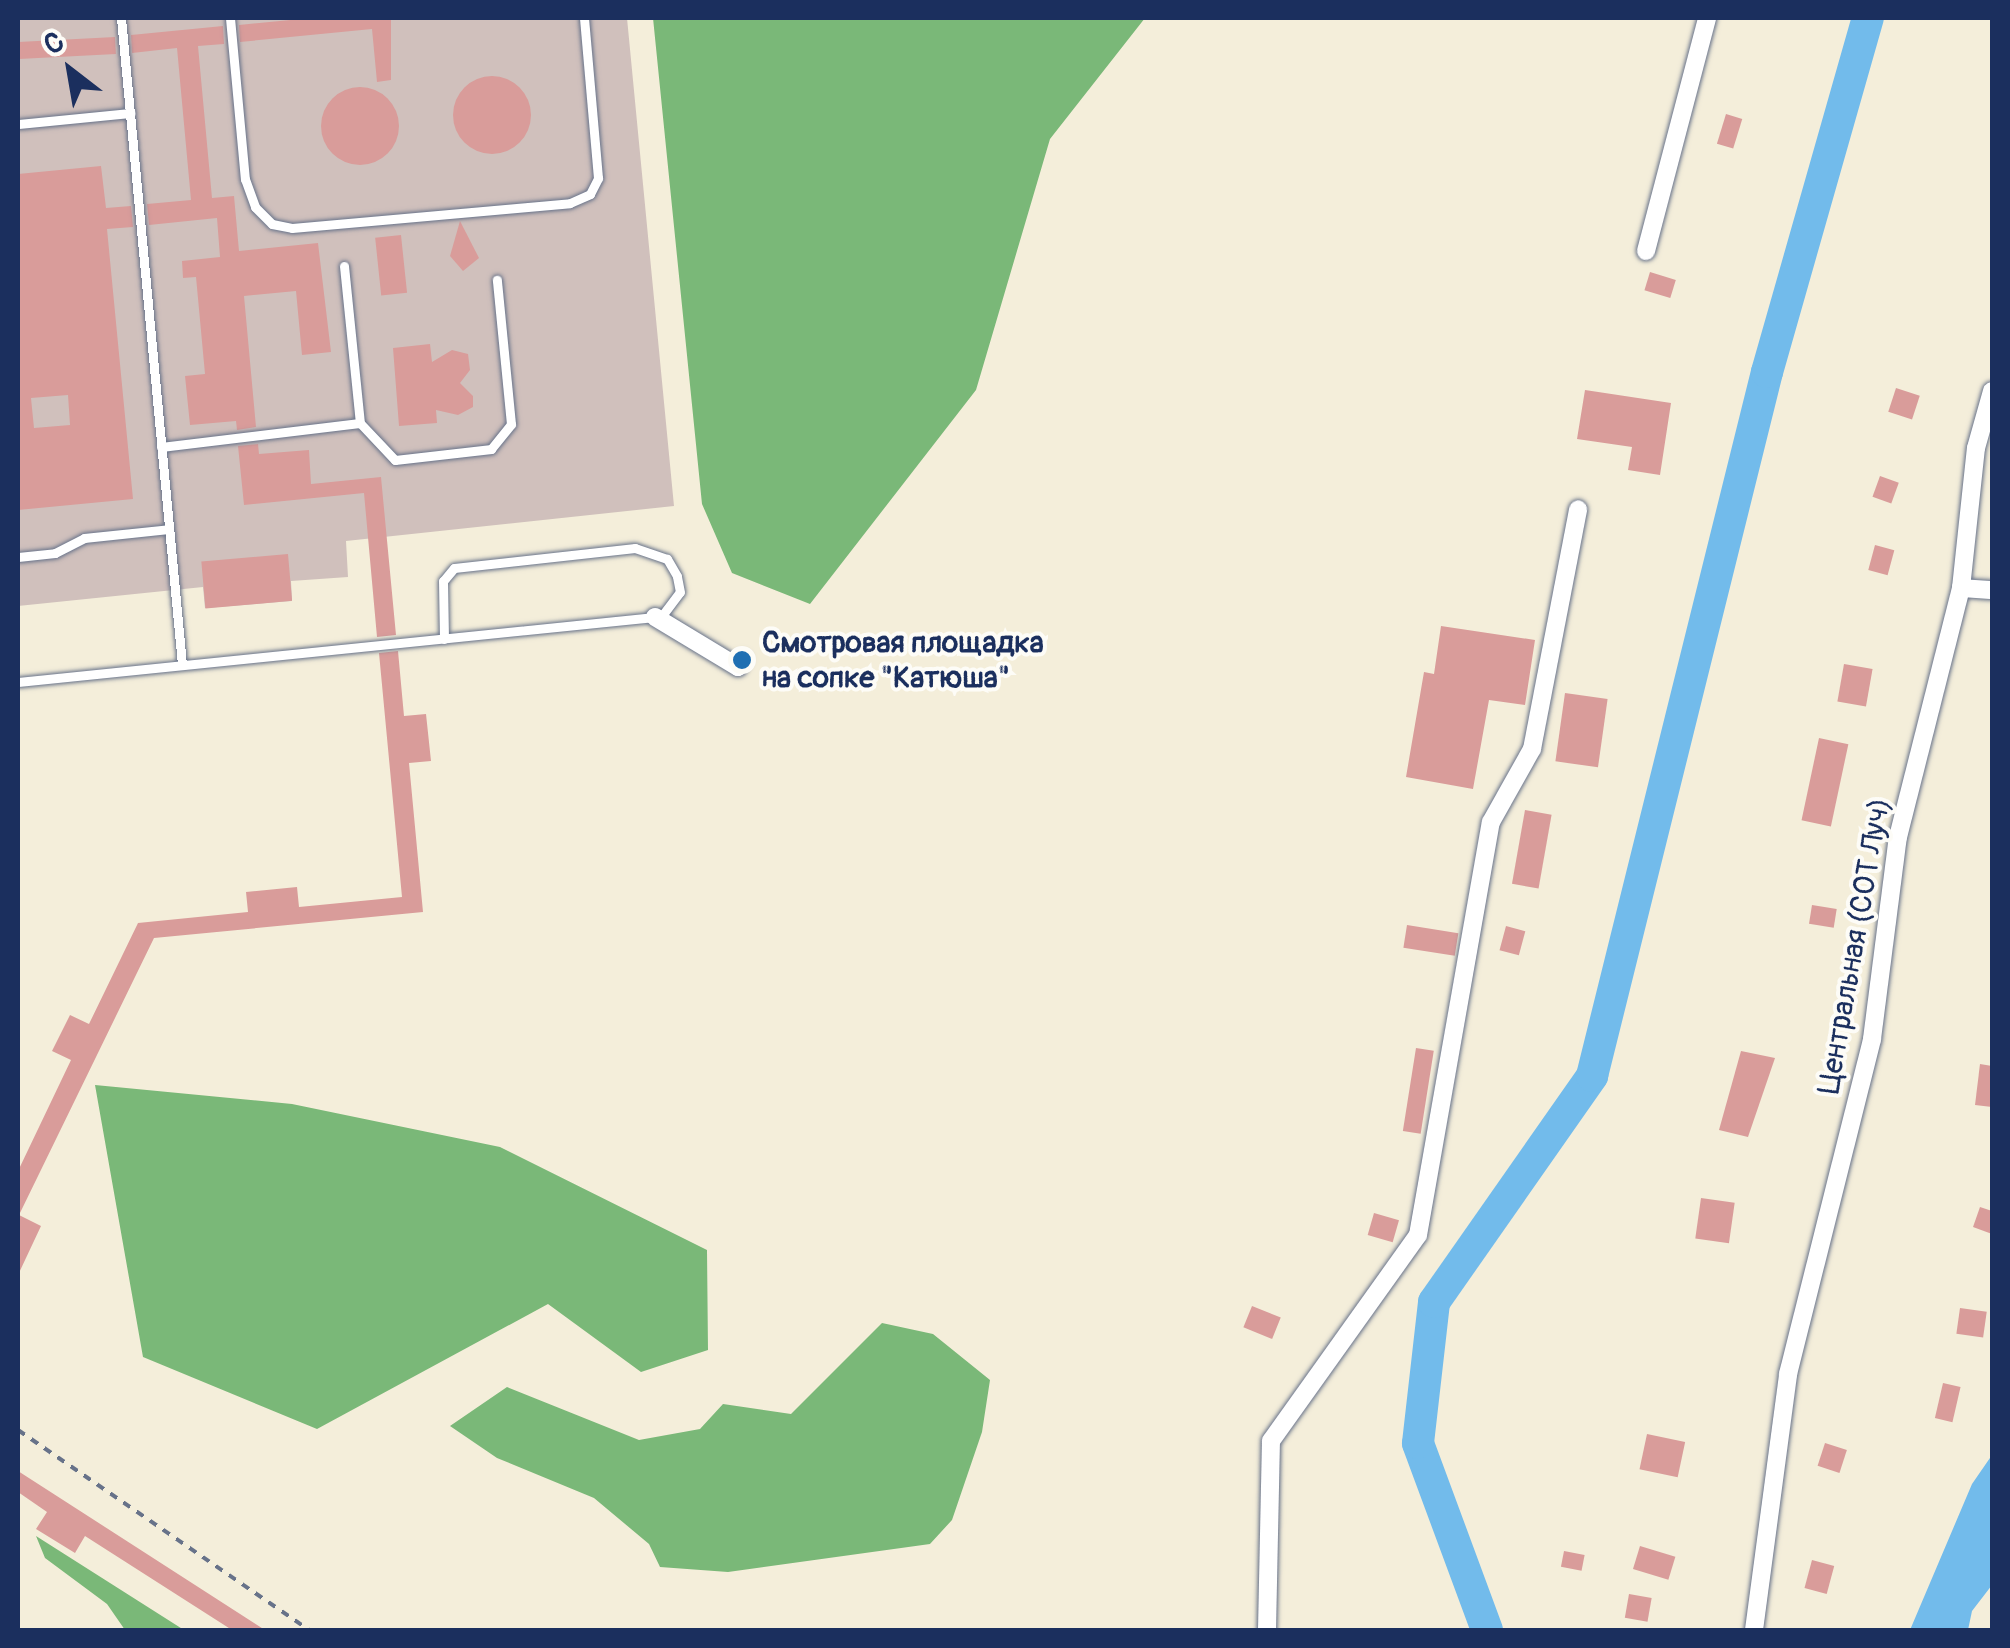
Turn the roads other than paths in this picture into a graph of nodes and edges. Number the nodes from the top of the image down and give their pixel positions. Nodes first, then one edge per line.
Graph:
1 (121, 18) edge
2 (230, 18) edge
3 (584, 18) edge
4 (1708, 18) edge
5 (130, 113) junction
6 (18, 124) edge
7 (1646, 251) dead end
8 (344, 266) dead end
9 (498, 280) dead end
10 (1992, 391) edge
11 (360, 423) junction
12 (161, 447) junction
13 (1578, 510) dead end
14 (169, 528) junction
15 (18, 557) edge
16 (1960, 588) junction
17 (1992, 590) edge
18 (655, 618) junction
19 (444, 639) junction
20 (742, 660) dead end
21 (182, 665) junction
22 (18, 682) edge
23 (1267, 1630) edge
24 (1754, 1630) edge

1 - 5 lane
2 - 3 lane
4 - 7 street
5 - 6 lane
5 - 12 lane
8 - 11 lane
9 - 11 lane
10 - 16 street, Центральная (СОТ Луч)
11 - 12 lane
12 - 14 lane
13 - 23 street
14 - 15 lane
14 - 21 lane
16 - 17 street
16 - 24 street, Центральная (СОТ Луч)
18 - 19 lane
18 - 19 lane
18 - 20 street
19 - 21 lane
21 - 22 lane

